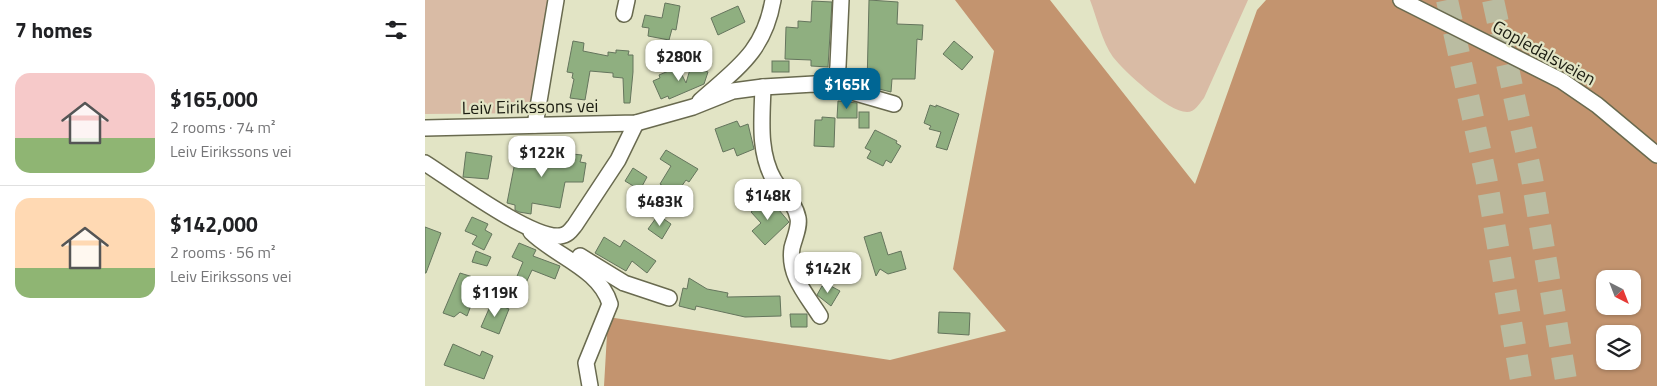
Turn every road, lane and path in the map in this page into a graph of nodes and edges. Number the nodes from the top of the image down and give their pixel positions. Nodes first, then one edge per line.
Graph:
1 (556, 0) edge
2 (773, 0) edge
3 (841, 0) edge
4 (1401, 0) edge
5 (763, 87) junction
6 (835, 87) junction
7 (894, 104) dead end
8 (693, 107) junction
9 (636, 123) junction
10 (535, 125) junction
11 (425, 128) edge
12 (1657, 156) edge
13 (425, 164) edge
14 (527, 227) junction
15 (559, 236) junction
16 (669, 298) dead end
17 (820, 316) dead end
18 (590, 386) edge

1 - 10 street
2 - 8 street, Leiv Eirikssons vei
3 - 6 street
4 - 12 street, Gopledalsveien
5 - 6 street, Leiv Eirikssons vei
5 - 8 street, Leiv Eirikssons vei
5 - 17 street
6 - 7 street, Leiv Eirikssons vei
8 - 9 street, Leiv Eirikssons vei
9 - 10 street, Leiv Eirikssons vei
9 - 15 street
10 - 11 street, Leiv Eirikssons vei
13 - 14 street
14 - 15 street
14 - 18 street
15 - 16 street

